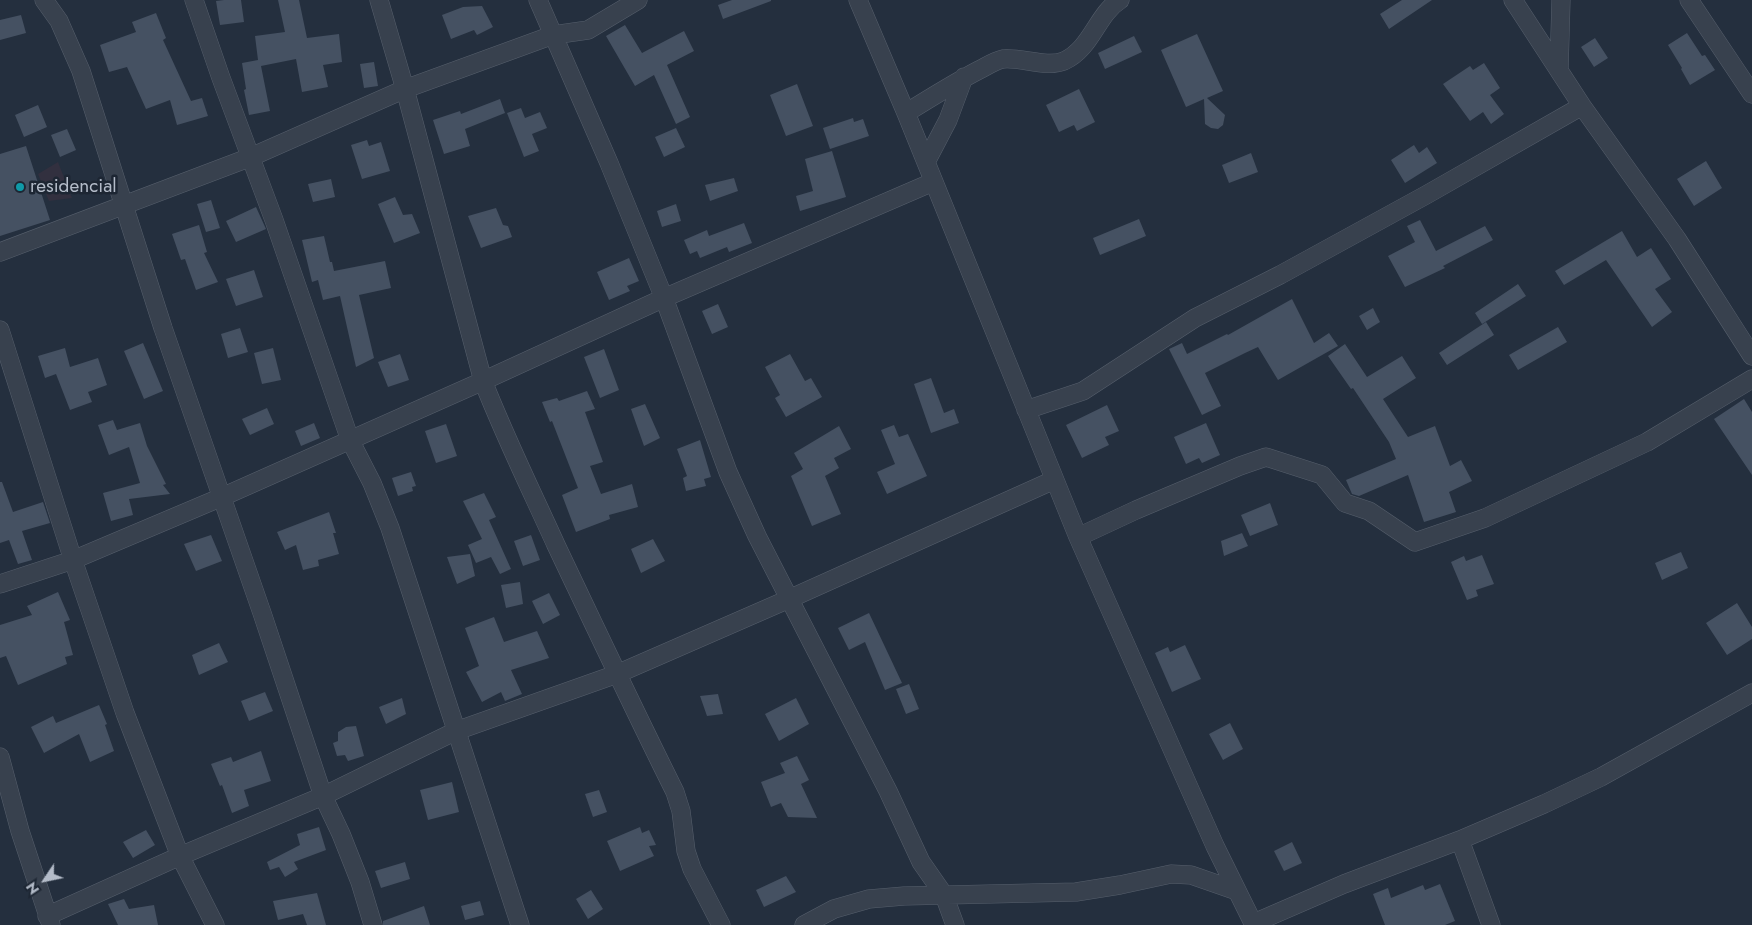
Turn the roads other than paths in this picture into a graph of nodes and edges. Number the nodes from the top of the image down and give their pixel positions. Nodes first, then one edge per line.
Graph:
1 (44, 0) edge
2 (194, 0) edge
3 (379, 0) edge
4 (538, 0) edge
5 (638, 0) edge
6 (858, 0) edge
7 (1120, 0) edge
8 (1512, 0) edge
9 (1562, 0) edge
10 (1689, 0) edge
11 (553, 35) junction
12 (1559, 71) junction
13 (964, 77) junction
14 (405, 89) junction
15 (1752, 94) edge
16 (1582, 106) junction
17 (906, 113) junction
18 (250, 157) junction
19 (926, 162) junction
20 (933, 182) junction
21 (125, 206) junction
22 (0, 252) edge
23 (664, 298) junction
24 (0, 330) edge
25 (1752, 356) edge
26 (1752, 379) edge
27 (483, 381) junction
28 (1026, 410) junction
29 (350, 440) junction
30 (1054, 480) junction
31 (222, 497) junction
32 (1078, 537) junction
33 (73, 560) junction
34 (0, 584) edge
35 (789, 599) junction
36 (616, 674) junction
37 (1752, 693) edge
38 (456, 730) junction
39 (0, 757) edge
40 (323, 796) junction
41 (1460, 840) junction
42 (180, 856) junction
43 (1237, 891) junction
44 (944, 895) junction
45 (49, 921) edge
46 (1254, 924) edge
47 (215, 925) edge
48 (373, 925) edge
49 (520, 925) edge
50 (721, 925) edge
51 (804, 925) edge
52 (956, 925) edge
53 (1491, 925) edge

1 - 21 street
2 - 18 street
3 - 14 street
4 - 11 street
5 - 11 street
6 - 17 street
7 - 13 street
8 - 12 street
9 - 12 street
10 - 15 street
11 - 14 street
11 - 23 street
12 - 16 street
13 - 17 street
13 - 19 street
14 - 18 street
14 - 27 street
16 - 25 street
16 - 28 street
17 - 19 street
18 - 21 street
18 - 29 street
19 - 20 street
20 - 23 street
20 - 28 street
21 - 22 street
21 - 31 street
23 - 27 street
23 - 35 street
24 - 33 street
26 - 32 street
27 - 29 street
27 - 36 street
28 - 30 street
29 - 31 street
29 - 38 street
30 - 32 street
30 - 35 street
31 - 33 street
31 - 40 street
32 - 43 street
33 - 34 street
33 - 42 street
35 - 36 street
35 - 44 street
36 - 38 street
36 - 50 street
37 - 41 street
38 - 40 street
38 - 49 street
39 - 45 street
40 - 42 street
40 - 48 street
41 - 46 street
41 - 53 street
42 - 45 street
42 - 47 street
43 - 44 street
43 - 46 street
44 - 51 street
44 - 52 street

